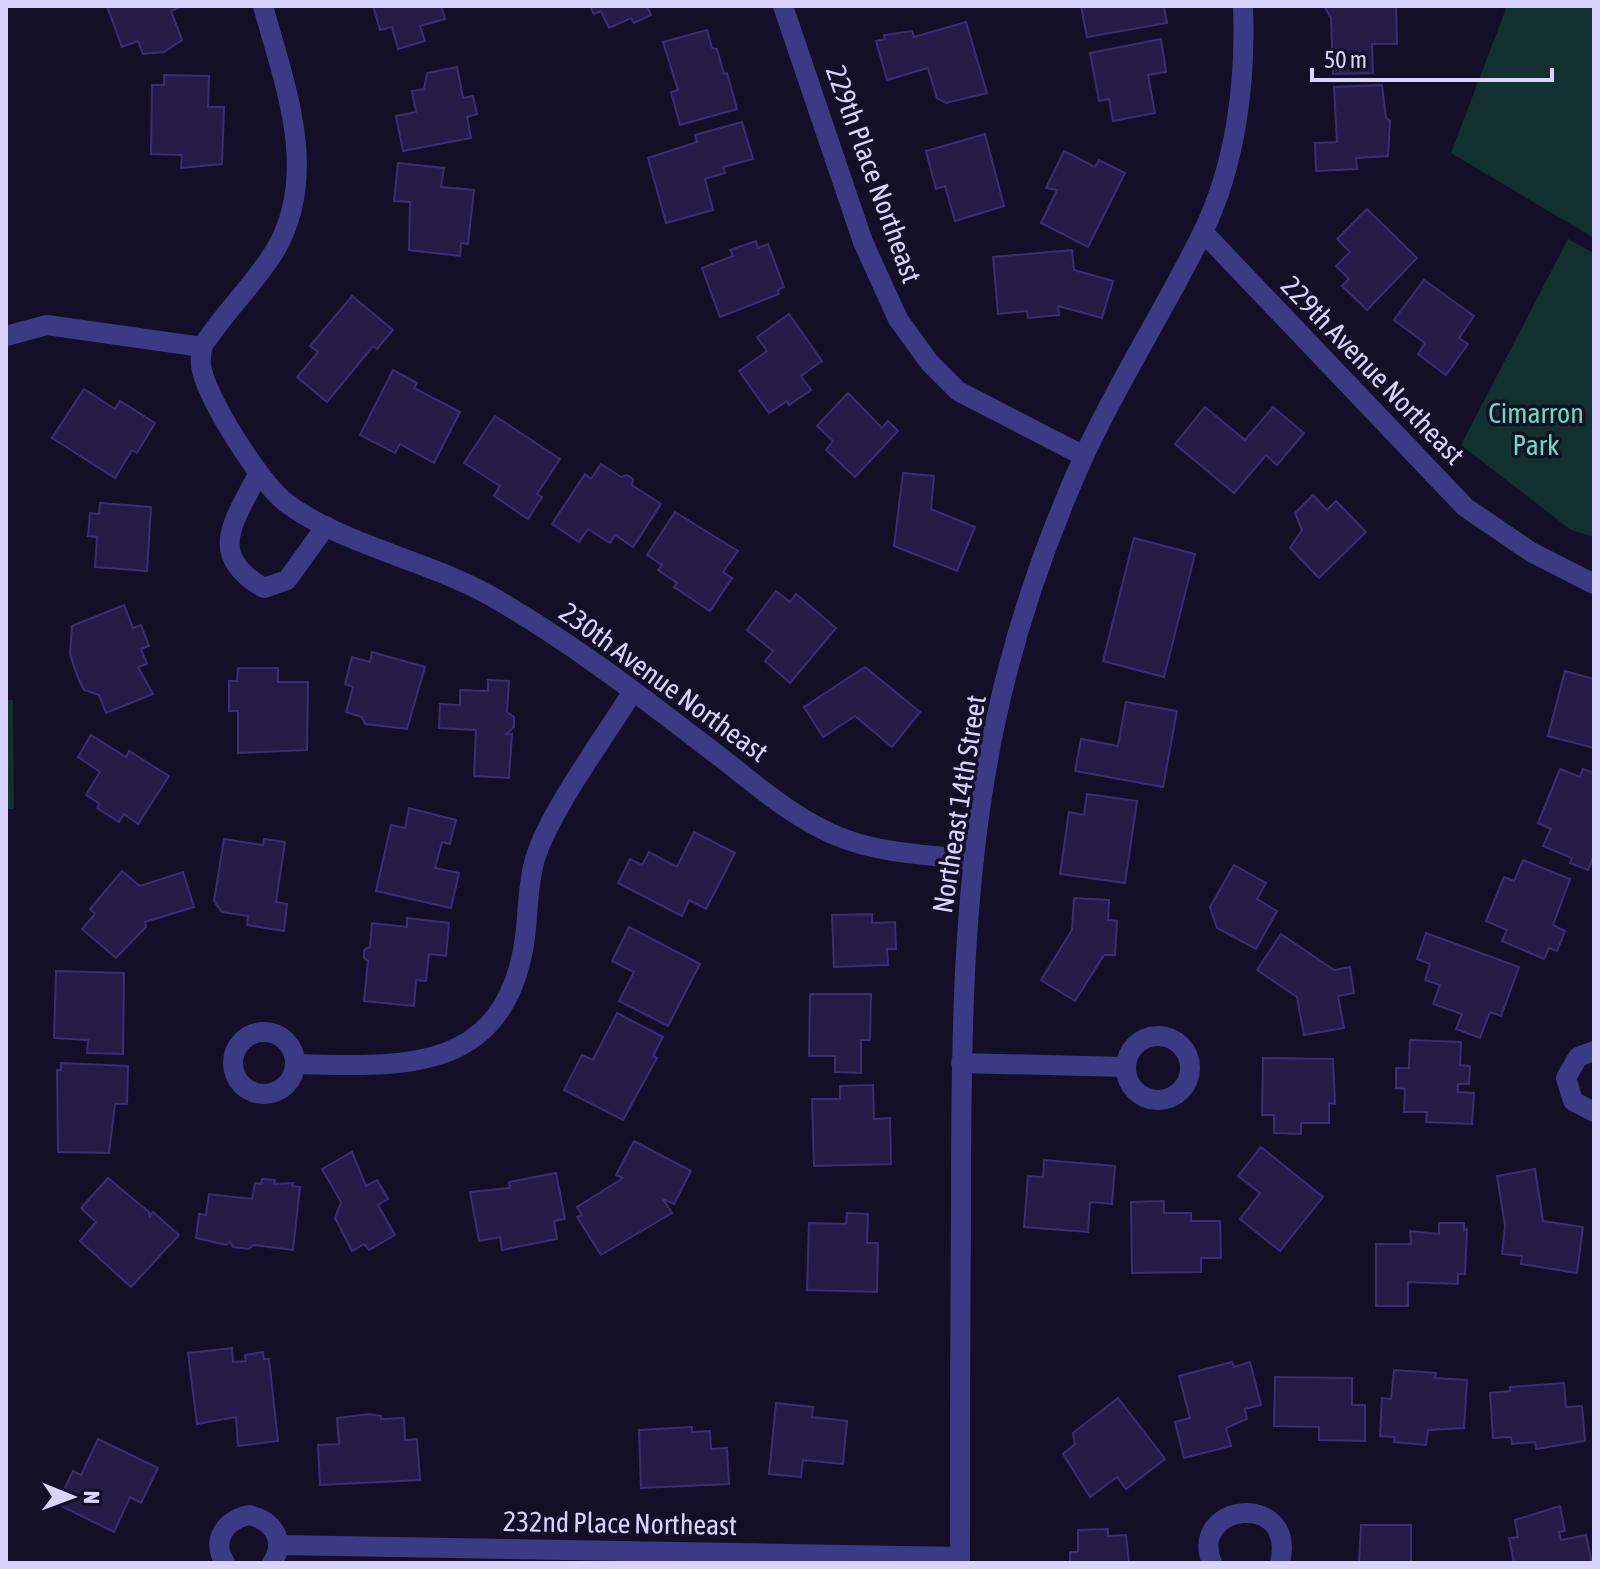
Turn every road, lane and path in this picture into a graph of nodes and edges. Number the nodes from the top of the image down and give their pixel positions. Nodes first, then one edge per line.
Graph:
1 (263, 6) edge
2 (783, 6) edge
3 (1243, 6) edge
4 (1203, 232) junction
5 (6, 336) edge
6 (202, 347) junction
7 (1084, 456) junction
8 (257, 476) junction
9 (326, 526) junction
10 (1594, 584) edge
11 (633, 691) junction
12 (974, 860) junction
13 (1594, 1051) edge
14 (961, 1063) junction
15 (296, 1064) dead end
16 (1125, 1067) dead end
17 (1594, 1112) edge
18 (276, 1554) edge
19 (960, 1560) edge
20 (225, 1563) edge
21 (1212, 1563) edge
22 (1280, 1563) edge

1 - 6 street
2 - 7 street, 229th Place Northeast
3 - 4 street, Northeast 14th Street
4 - 7 street, Northeast 14th Street
4 - 10 street, 229th Avenue Northeast
5 - 6 street
6 - 8 street, 230th Avenue Northeast
7 - 12 street, Northeast 14th Street
8 - 9 street, 230th Avenue Northeast
8 - 9 street
9 - 11 street, 230th Avenue Northeast
11 - 12 street, 230th Avenue Northeast
11 - 15 street
12 - 14 street, Northeast 14th Street
13 - 17 street
14 - 16 street
14 - 19 street, Northeast 14th Street
18 - 19 street, 232nd Place Northeast
18 - 20 street, 232nd Place Northeast
21 - 22 street

